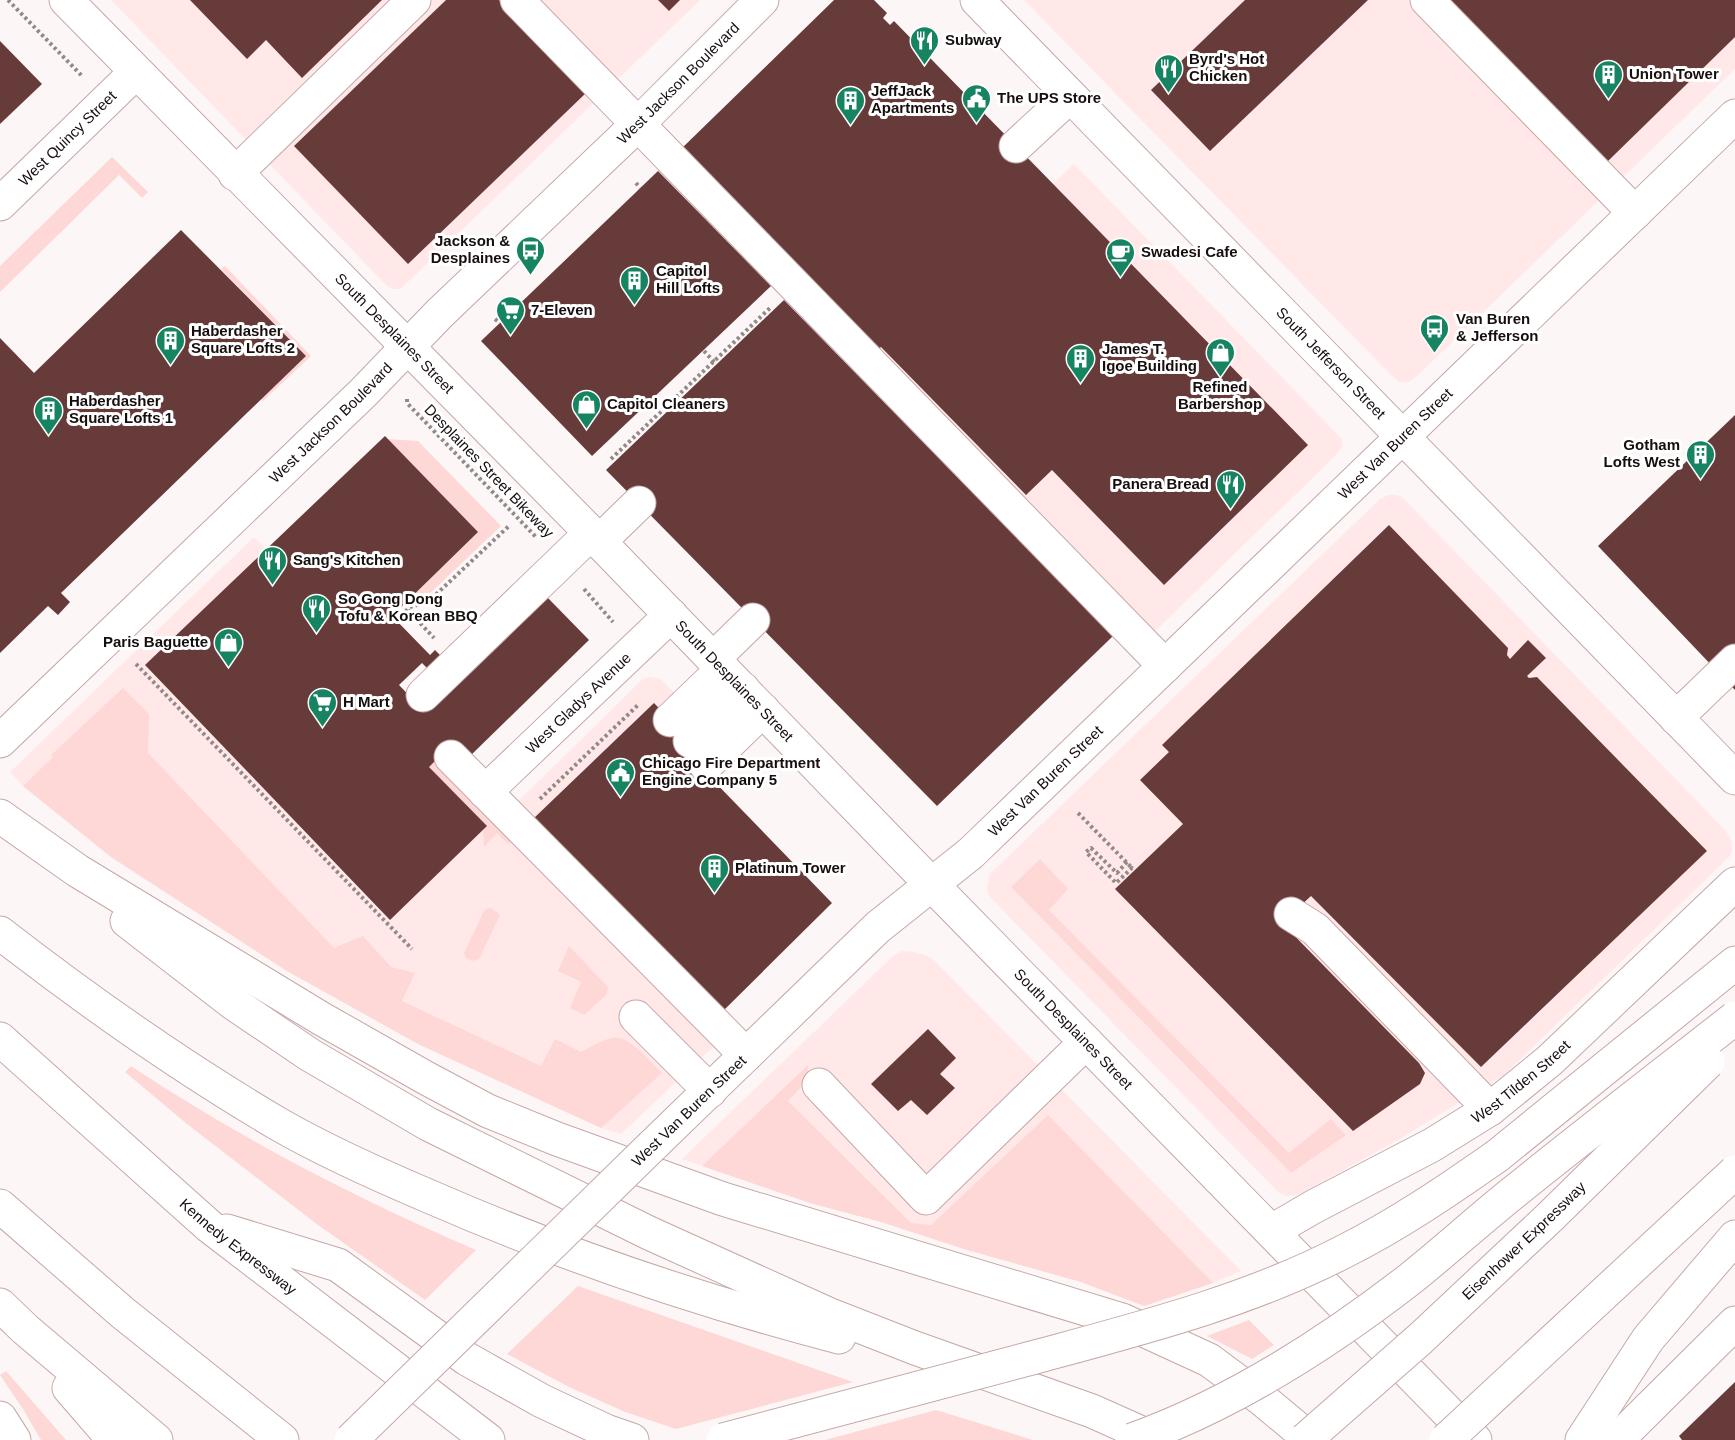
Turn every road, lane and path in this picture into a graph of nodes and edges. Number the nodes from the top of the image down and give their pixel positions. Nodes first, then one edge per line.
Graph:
1 (8, 0) edge
2 (66, 0) edge
3 (414, 0) edge
4 (517, 0) edge
5 (762, 0) edge
6 (977, 0) edge
7 (1427, 0) edge
8 (136, 72) junction
9 (83, 78) dead end
10 (1070, 96) junction
11 (1735, 116) edge
12 (638, 124) junction
13 (1016, 146) dead end
14 (236, 174) junction
15 (636, 183) dead end
16 (640, 188) dead end
17 (0, 204) edge
18 (1635, 213) junction
19 (795, 284) junction
20 (495, 319) dead end
21 (500, 323) dead end
22 (407, 347) junction
23 (704, 351) dead end
24 (715, 363) junction
25 (407, 403) dead end
26 (1403, 438) junction
27 (610, 459) dead end
28 (639, 503) dead end
29 (510, 525) dead end
30 (537, 538) dead end
31 (595, 538) junction
32 (584, 589) dead end
33 (671, 615) junction
34 (397, 620) dead end
35 (753, 620) dead end
36 (613, 621) dead end
37 (1735, 662) edge
38 (136, 664) dead end
39 (1165, 666) junction
40 (735, 682) junction
41 (423, 695) dead end
42 (645, 698) dead end
43 (1676, 718) junction
44 (0, 741) edge
45 (451, 757) dead end
46 (1735, 778) edge
47 (485, 792) junction
48 (1078, 813) dead end
49 (2, 818) edge
50 (516, 822) junction
51 (1127, 862) junction
52 (1735, 884) edge
53 (931, 885) junction
54 (1312, 919) dead end
55 (0, 933) edge
56 (411, 949) dead end
57 (1735, 963) edge
58 (636, 1017) dead end
59 (1735, 1018) edge
60 (1735, 1036) edge
61 (0, 1039) edge
62 (1086, 1042) junction
63 (747, 1055) junction
64 (819, 1085) dead end
65 (710, 1090) junction
66 (1490, 1109) junction
67 (1735, 1172) edge
68 (0, 1206) edge
69 (209, 1226) junction
70 (1272, 1231) junction
71 (1735, 1237) edge
72 (0, 1305) edge
73 (1735, 1323) edge
74 (25, 1329) junction
75 (1006, 1380) junction
76 (0, 1418) edge
77 (14, 1440) edge
78 (114, 1440) edge
79 (156, 1440) edge
80 (282, 1440) edge
81 (351, 1440) edge
82 (488, 1440) edge
83 (632, 1440) edge
84 (723, 1440) edge
85 (1132, 1440) edge
86 (1157, 1440) edge
87 (1305, 1440) edge
88 (1311, 1440) edge
89 (1446, 1440) edge
90 (1475, 1440) edge
91 (1582, 1440) edge
92 (1617, 1440) edge

1 - 9 path
2 - 8 main road, South Desplaines Street
3 - 14 main road
4 - 12 main road
5 - 12 main road, West Jackson Boulevard
6 - 10 main road, South Jefferson Street
7 - 18 main road
8 - 14 main road, South Desplaines Street
8 - 17 main road, West Quincy Street
10 - 13 main road
10 - 26 main road, South Jefferson Street
11 - 18 main road, West Van Buren Street
12 - 19 main road
12 - 22 main road, West Jackson Boulevard
14 - 22 main road, South Desplaines Street
15 - 16 path
18 - 26 main road, West Van Buren Street
19 - 24 path
19 - 39 main road
20 - 21 path
22 - 31 main road, South Desplaines Street
22 - 44 main road, West Jackson Boulevard
23 - 24 path
24 - 27 path
25 - 30 path, Desplaines Street Bikeway
26 - 39 main road, West Van Buren Street
26 - 43 main road, South Jefferson Street
28 - 31 main road
29 - 34 path
31 - 33 main road, South Desplaines Street
31 - 41 main road
32 - 36 path
33 - 40 main road, South Desplaines Street
33 - 47 main road, West Gladys Avenue
35 - 40 main road
37 - 43 main road
38 - 56 path
39 - 53 main road, West Van Buren Street
40 - 40 main road
40 - 53 main road, South Desplaines Street
42 - 50 path
43 - 46 main road, South Jefferson Street
45 - 47 main road
47 - 50 main road
48 - 51 path
49 - 75 main road
49 - 88 main road
50 - 63 main road
51 - 51 path
52 - 66 main road, West Tilden Street
53 - 62 main road, South Desplaines Street
53 - 63 main road, West Van Buren Street
54 - 66 main road
55 - 75 main road
57 - 84 main road, bridge
58 - 65 main road
59 - 85 main road, bridge
60 - 87 main road, Eisenhower Expressway, bridge
61 - 69 main road, Kennedy Expressway
62 - 64 main road
62 - 70 main road, South Desplaines Street
63 - 65 main road, West Van Buren Street
65 - 81 main road, West Van Buren Street, bridge
66 - 70 main road, West Tilden Street
67 - 89 main road, bridge
68 - 80 main road
69 - 82 main road, Kennedy Expressway
69 - 83 main road
70 - 90 main road, South Desplaines Street
71 - 91 main road
72 - 74 main road
73 - 92 main road
74 - 78 main road
74 - 79 main road
75 - 86 main road
76 - 77 main road

